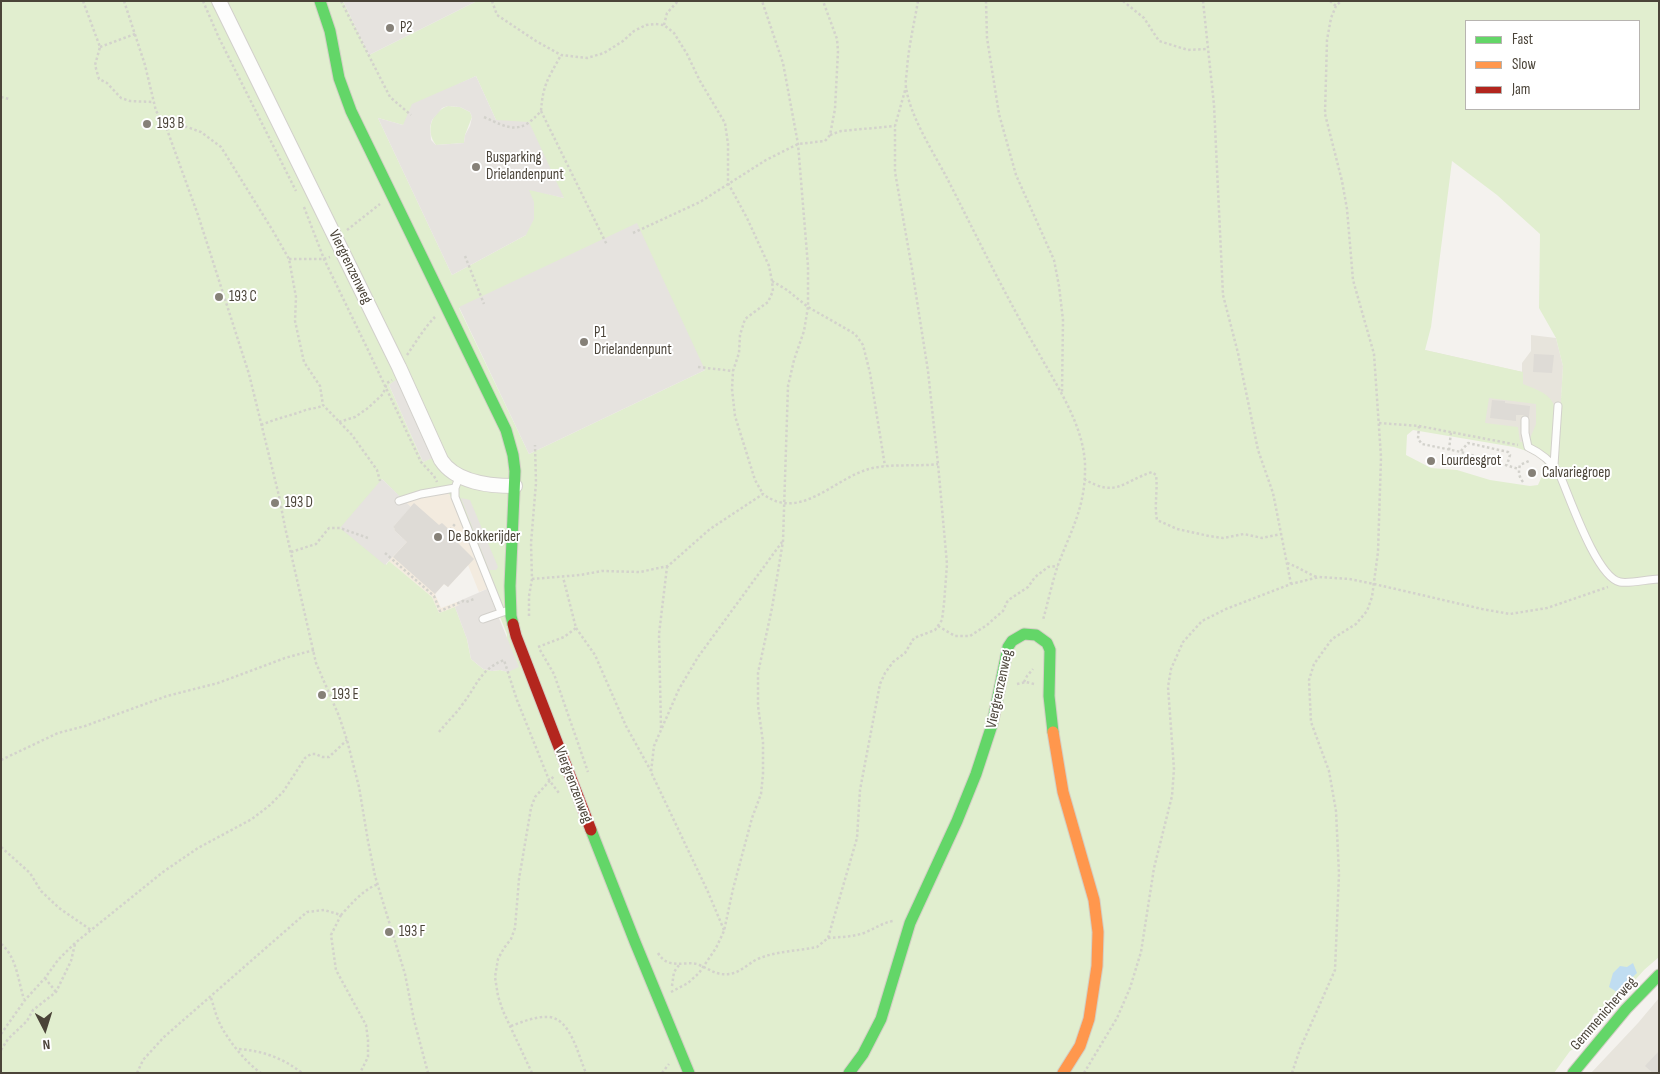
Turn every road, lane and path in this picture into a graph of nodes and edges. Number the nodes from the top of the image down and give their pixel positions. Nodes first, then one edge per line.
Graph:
1 (83, 1) edge
2 (124, 1) edge
3 (203, 1) edge
4 (219, 1) edge
5 (320, 1) edge
6 (340, 1) edge
7 (492, 1) edge
8 (678, 1) edge
9 (762, 1) edge
10 (823, 1) edge
11 (918, 1) edge
12 (986, 1) edge
13 (1123, 1) edge
14 (1202, 1) edge
15 (1330, 1) edge
16 (1341, 1) edge
17 (1336, 6) junction
18 (664, 25) junction
19 (135, 34) junction
20 (100, 47) junction
21 (1208, 49) junction
22 (561, 55) junction
23 (906, 87) junction
24 (1, 97) edge
25 (9, 99) dead end
26 (153, 102) junction
27 (541, 111) junction
28 (411, 115) dead end
29 (484, 117) dead end
30 (165, 124) junction
31 (895, 126) junction
32 (830, 135) junction
33 (798, 144) junction
34 (728, 183) junction
35 (391, 193) junction
36 (299, 197) dead end
37 (303, 205) dead end
38 (633, 233) dead end
39 (335, 238) junction
40 (607, 245) dead end
41 (343, 253) junction
42 (465, 256) dead end
43 (289, 258) junction
44 (324, 259) junction
45 (772, 281) junction
46 (484, 304) dead end
47 (446, 306) junction
48 (808, 307) junction
49 (698, 368) dead end
50 (400, 370) junction
51 (733, 371) junction
52 (386, 387) junction
53 (1062, 394) junction
54 (323, 405) junction
55 (1558, 406) dead end
56 (1525, 420) dead end
57 (339, 422) junction
58 (1379, 423) junction
59 (261, 425) junction
60 (1419, 426) junction
61 (1451, 432) junction
62 (535, 445) dead end
63 (1518, 445) dead end
64 (1450, 450) junction
65 (1461, 452) junction
66 (1529, 460) dead end
67 (938, 464) junction
68 (1507, 465) junction
69 (1554, 465) junction
70 (885, 466) junction
71 (1519, 469) junction
72 (1084, 479) junction
73 (380, 481) dead end
74 (457, 482) junction
75 (1523, 482) dead end
76 (515, 486) junction
77 (441, 490) junction
78 (763, 494) junction
79 (400, 501) dead end
80 (784, 504) junction
81 (454, 526) dead end
82 (450, 530) dead end
83 (1281, 534) junction
84 (368, 538) dead end
85 (783, 541) junction
86 (291, 552) junction
87 (385, 553) dead end
88 (1287, 564) junction
89 (668, 566) junction
90 (1058, 566) junction
91 (1319, 577) junction
92 (532, 579) junction
93 (1659, 579) edge
94 (1621, 583) junction
95 (1291, 584) junction
96 (1374, 584) junction
97 (474, 599) dead end
98 (506, 611) junction
99 (482, 619) dead end
100 (529, 621) dead end
101 (938, 626) junction
102 (576, 628) dead end
103 (1038, 635) junction
104 (536, 642) dead end
105 (314, 650) junction
106 (1037, 687) dead end
107 (1011, 688) dead end
108 (661, 730) junction
109 (438, 732) dead end
110 (347, 740) junction
111 (1, 760) edge
112 (651, 772) junction
113 (590, 780) dead end
114 (1, 847) edge
115 (378, 884) junction
116 (341, 915) junction
117 (896, 921) dead end
118 (91, 930) junction
119 (724, 931) junction
120 (828, 938) junction
121 (75, 943) junction
122 (1, 944) edge
123 (655, 947) dead end
124 (679, 965) junction
125 (704, 968) junction
126 (1659, 975) edge
127 (45, 978) junction
128 (56, 992) junction
129 (211, 998) junction
130 (25, 1000) junction
131 (511, 1026) junction
132 (1, 1034) edge
133 (8, 1039) junction
134 (238, 1049) junction
135 (1, 1050) edge
136 (670, 1063) dead end
137 (137, 1073) edge
138 (261, 1073) edge
139 (302, 1073) edge
140 (360, 1073) edge
141 (428, 1073) edge
142 (532, 1073) edge
143 (586, 1073) edge
144 (662, 1073) edge
145 (689, 1073) edge
146 (849, 1073) edge
147 (1063, 1073) edge
148 (1084, 1073) edge
149 (1292, 1073) edge
150 (1573, 1073) edge

1 - 20 path
2 - 19 path
3 - 36 path
4 - 39 street, Viergrenzenweg
5 - 35 street, Viergrenzenweg
6 - 28 path
7 - 22 path
8 - 18 path
9 - 33 path
10 - 32 path
11 - 23 path
12 - 53 path
13 - 21 path
14 - 21 path
15 - 17 path
16 - 17 path
17 - 58 path
18 - 22 path
18 - 34 path
19 - 20 path
19 - 26 path
20 - 26 path
21 - 83 path
22 - 27 path
23 - 31 path
23 - 53 path
24 - 25 path
26 - 30 path
27 - 29 path
27 - 40 path
30 - 43 path
30 - 59 path
31 - 32 path
31 - 67 path
32 - 33 path
33 - 34 path
33 - 48 path
34 - 38 path
34 - 45 path
35 - 39 path
35 - 47 street, Viergrenzenweg
37 - 44 path
39 - 41 street, Viergrenzenweg
41 - 44 path
41 - 50 street, Viergrenzenweg
42 - 46 path
43 - 44 path
43 - 54 path
44 - 52 path
45 - 48 path
45 - 51 path
47 - 50 path
47 - 76 street, Viergrenzenweg
48 - 70 path
48 - 80 path
49 - 51 path
50 - 52 path
50 - 74 street, Viergrenzenweg
51 - 78 path
52 - 57 path
52 - 77 path
53 - 72 path
54 - 57 path
54 - 59 path
55 - 69 lane
56 - 69 lane
57 - 73 path
58 - 60 path
58 - 96 path
59 - 86 path
60 - 61 path
60 - 64 path
61 - 63 path
61 - 64 path
62 - 92 path
64 - 65 path
65 - 68 path
65 - 68 path
66 - 71 path
67 - 70 path
67 - 101 path
68 - 71 path
69 - 94 lane
70 - 80 path
71 - 75 path
72 - 83 path
72 - 90 path
74 - 76 street, Viergrenzenweg
74 - 77 lane
74 - 98 lane
76 - 98 street, Viergrenzenweg
77 - 79 lane
78 - 80 path
78 - 89 path
80 - 85 path
81 - 82 path
83 - 88 path
84 - 86 path
85 - 108 path
85 - 119 path
86 - 105 path
87 - 97 path
88 - 91 path
88 - 95 path
89 - 92 path
89 - 108 path
90 - 101 path
90 - 103 path
91 - 95 path
91 - 96 path
92 - 100 path
93 - 94 lane
94 - 96 path
95 - 148 path
96 - 149 path
98 - 99 lane
98 - 145 street, Viergrenzenweg
101 - 120 path
102 - 112 path
103 - 146 street, Viergrenzenweg
103 - 147 street
104 - 113 path
105 - 110 path
105 - 111 path
106 - 107 path
108 - 112 path
109 - 131 path
110 - 115 path
110 - 118 path
112 - 119 path
114 - 118 path
115 - 116 path
115 - 141 path
116 - 129 path
116 - 140 path
117 - 120 path
118 - 121 path
119 - 125 path
120 - 125 path
121 - 127 path
121 - 128 path
122 - 130 path
123 - 124 path
124 - 125 path
124 - 125 path
126 - 150 street, Gemmenicherweg
127 - 128 path
127 - 130 path
128 - 133 path
129 - 134 path
129 - 137 path
130 - 132 path
131 - 142 path
131 - 143 path
132 - 133 path
133 - 135 path
134 - 138 path
134 - 139 path
136 - 144 path

